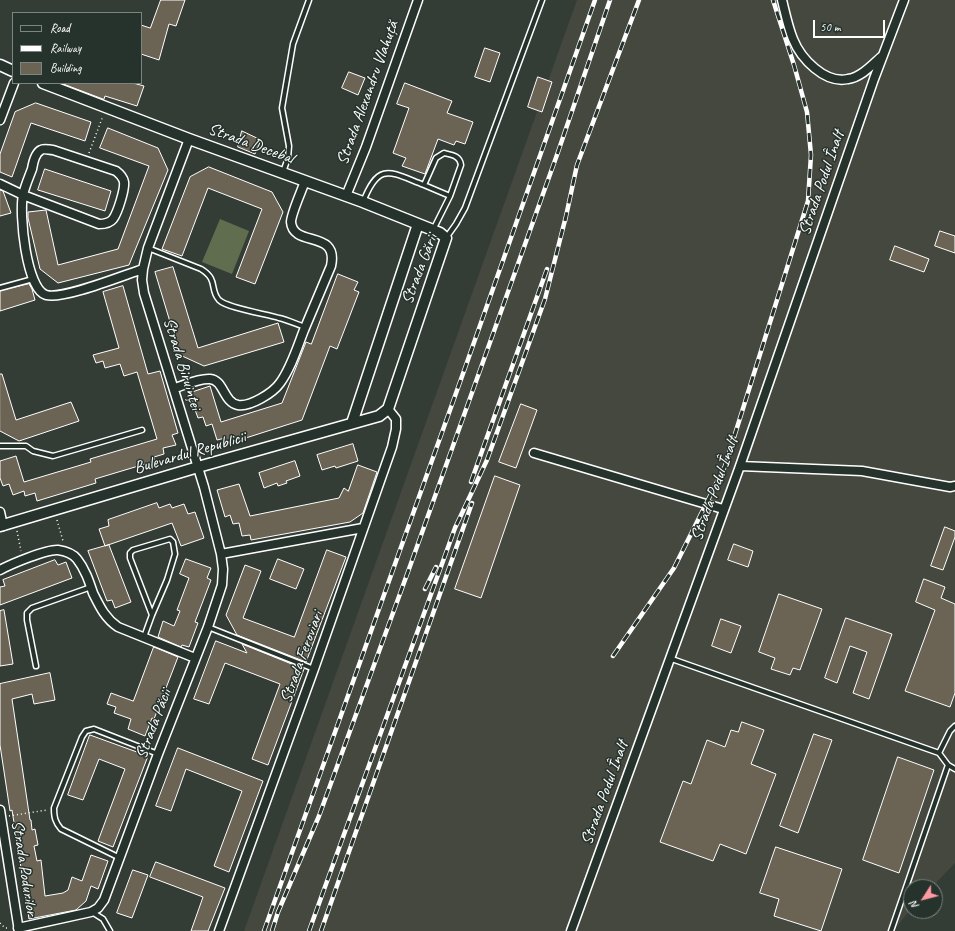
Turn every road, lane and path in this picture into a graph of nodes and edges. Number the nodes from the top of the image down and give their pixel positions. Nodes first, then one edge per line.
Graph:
1 (309, 0) edge
2 (418, 0) edge
3 (542, 0) edge
4 (782, 0) edge
5 (904, 0) edge
6 (883, 55) junction
7 (0, 65) edge
8 (12, 71) edge
9 (14, 84) edge
10 (46, 84) edge
11 (106, 108) junction
12 (0, 120) edge
13 (189, 139) junction
14 (86, 161) junction
15 (283, 173) junction
16 (305, 181) junction
17 (0, 184) edge
18 (424, 185) junction
19 (23, 195) junction
20 (346, 196) junction
21 (450, 196) junction
22 (363, 202) junction
23 (418, 224) junction
24 (433, 230) junction
25 (446, 238) junction
26 (148, 248) junction
27 (143, 269) junction
28 (33, 278) junction
29 (0, 288) edge
30 (305, 327) junction
31 (175, 388) junction
32 (388, 409) junction
33 (352, 423) junction
34 (142, 430) dead end
35 (0, 446) edge
36 (534, 453) dead end
37 (740, 466) junction
38 (198, 467) junction
39 (955, 486) edge
40 (723, 509) junction
41 (54, 510) junction
42 (0, 512) edge
43 (15, 522) junction
44 (2, 526) edge
45 (363, 528) junction
46 (62, 538) dead end
47 (222, 554) junction
48 (23, 560) junction
49 (0, 570) edge
50 (91, 587) junction
51 (152, 615) junction
52 (208, 627) junction
53 (144, 637) junction
54 (195, 658) junction
55 (670, 658) junction
56 (36, 666) dead end
57 (314, 669) junction
58 (955, 726) edge
59 (939, 753) junction
60 (158, 754) junction
61 (948, 765) junction
62 (955, 769) edge
63 (54, 808) junction
64 (1, 814) edge
65 (120, 858) junction
66 (91, 912) junction
67 (19, 929) edge
68 (110, 931) edge
69 (219, 931) edge
70 (571, 931) edge
71 (891, 931) edge

1 - 15 lane
2 - 20 street, Strada Alexandru Vlahuță
3 - 25 lane, Strada Gării
4 - 6 street, Strada Podul Înalt
5 - 6 street, Strada Podul Înalt
6 - 37 street, Strada Podul Înalt
7 - 8 street
9 - 12 street
10 - 11 street, Strada Decebal
11 - 13 street, Strada Decebal
11 - 14 path
13 - 15 street, Strada Decebal
13 - 26 street, Strada Biruinței
14 - 19 street
14 - 19 street
15 - 16 street, Strada Decebal
16 - 20 street, Strada Decebal
16 - 30 street
17 - 19 street
18 - 21 lane
18 - 21 lane
18 - 22 lane
19 - 28 street
20 - 22 street, Strada Decebal
21 - 24 lane
22 - 23 street, Strada Decebal
23 - 24 street, Strada Decebal
23 - 33 street, Strada Gării
24 - 25 street, Strada Decebal
25 - 32 street, Strada Gării
26 - 27 street, Strada Biruinței
26 - 30 lane
27 - 28 street
27 - 31 street, Strada Biruinței
28 - 29 lane
30 - 31 street
31 - 38 street, Strada Biruinței
32 - 33 street, Bulevardul Republicii
32 - 45 street
33 - 38 street, Bulevardul Republicii
34 - 35 lane
36 - 40 street
37 - 39 street
37 - 40 street, Strada Podul Înalt
38 - 41 street, Bulevardul Republicii
38 - 47 street, Strada Păcii
40 - 55 street, Strada Podul Înalt
41 - 43 street, Bulevardul Republicii
41 - 46 path
42 - 44 street
43 - 44 street, Bulevardul Republicii
43 - 48 path
45 - 47 street
45 - 57 street, Strada Feroviari
47 - 52 street, Strada Păcii
48 - 49 street
48 - 50 street
50 - 53 street
50 - 56 lane
51 - 51 lane
51 - 53 lane
52 - 54 street, Strada Păcii
52 - 57 lane
53 - 54 street
54 - 60 street, Strada Păcii
55 - 59 lane
55 - 70 street, Strada Podul Înalt
57 - 69 street, Strada Feroviari
58 - 59 lane
59 - 61 lane
60 - 63 lane
60 - 65 street, Strada Păcii
61 - 62 lane
61 - 71 lane
63 - 64 path
63 - 65 lane
64 - 67 street, Strada Podurilor
65 - 66 street, Strada Păcii
66 - 67 street
66 - 68 lane

